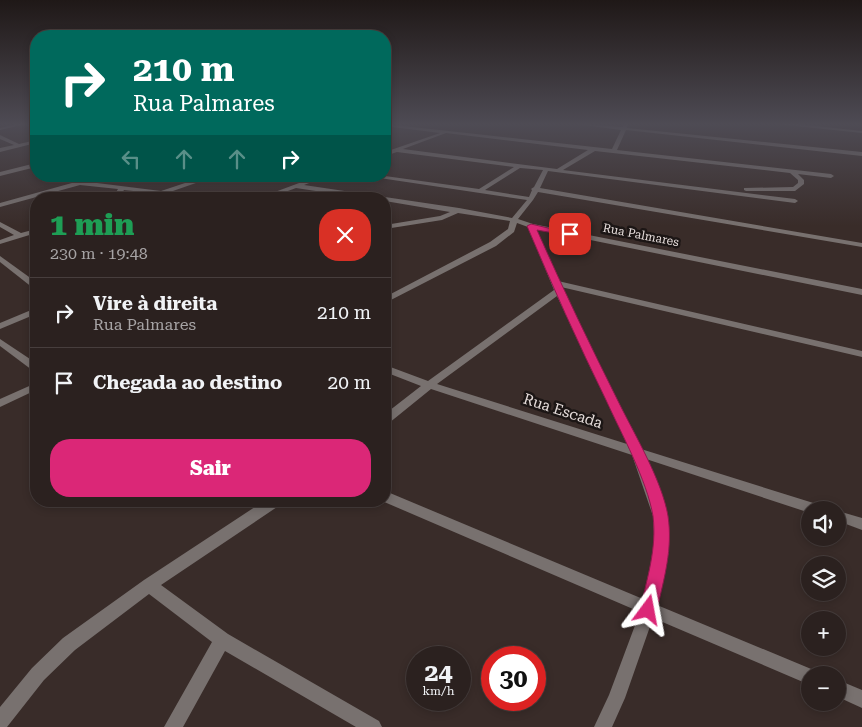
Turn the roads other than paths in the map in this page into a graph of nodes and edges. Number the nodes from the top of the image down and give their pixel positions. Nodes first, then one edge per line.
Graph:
1 (456, 158) edge
2 (578, 158) edge
3 (675, 158) edge
4 (518, 166) junction
5 (30, 167) edge
6 (546, 170) junction
7 (557, 171) junction
8 (791, 171) junction
9 (0, 174) edge
10 (831, 176) dead end
11 (391, 178) edge
12 (85, 182) edge
13 (194, 182) edge
14 (307, 182) edge
15 (81, 183) junction
16 (296, 186) junction
17 (122, 188) junction
18 (534, 189) junction
19 (48, 192) edge
20 (119, 192) edge
21 (162, 192) joint
22 (279, 192) edge
23 (337, 192) edge
24 (479, 192) junction
25 (722, 192) junction
26 (30, 197) edge
27 (530, 199) junction
28 (391, 200) edge
29 (795, 201) dead end
30 (0, 205) edge
31 (459, 210) junction
32 (514, 220) junction
33 (0, 224) edge
34 (391, 226) edge
35 (531, 226) junction
36 (30, 233) edge
37 (20, 236) junction
38 (0, 242) edge
39 (862, 245) edge
40 (0, 258) edge
41 (30, 281) edge
42 (557, 287) junction
43 (862, 292) edge
44 (391, 297) edge
45 (30, 314) edge
46 (0, 326) edge
47 (0, 342) edge
48 (862, 354) edge
49 (30, 364) edge
50 (391, 370) edge
51 (429, 385) junction
52 (30, 389) edge
53 (0, 403) edge
54 (391, 415) edge
55 (637, 452) junction
56 (391, 500) edge
57 (801, 505) edge
58 (266, 507) edge
59 (846, 519) edge
60 (862, 524) edge
61 (149, 586) junction
62 (648, 610) junction
63 (222, 640) junction
64 (801, 673) edge
65 (846, 692) edge
66 (862, 699) edge
67 (0, 721) edge
68 (173, 727) edge
69 (372, 727) edge
70 (603, 727) edge

1 - 4 street
2 - 7 street
3 - 8 street
4 - 6 street
4 - 24 street
5 - 9 street
6 - 7 street
6 - 18 street
7 - 25 street
8 - 10 street
8 - 25 street
11 - 24 street
12 - 15 street
13 - 21 street
14 - 16 street
15 - 17 street
15 - 19 street
16 - 22 street
16 - 23 street, Rua Palmares
17 - 20 street
17 - 21 street
18 - 27 street
18 - 39 street
24 - 27 street
25 - 29 street
26 - 30 street
27 - 32 street
28 - 31 street, Rua Palmares
31 - 32 street, Rua Palmares
31 - 34 street
32 - 35 street, Rua Palmares
32 - 44 street
33 - 37 street
35 - 42 street
35 - 43 street, Rua Palmares
36 - 37 street
37 - 38 street
40 - 41 street
42 - 48 street
42 - 51 street
42 - 55 street
45 - 46 street
47 - 49 street
50 - 51 street, Rua Escada
51 - 54 street
51 - 55 street, Rua Escada
52 - 53 street
55 - 57 street, Rua Escada
55 - 62 street
56 - 62 street
58 - 61 street
59 - 60 street
61 - 63 street
61 - 67 street
62 - 64 street
62 - 70 street
63 - 68 street
63 - 69 street
65 - 66 street

